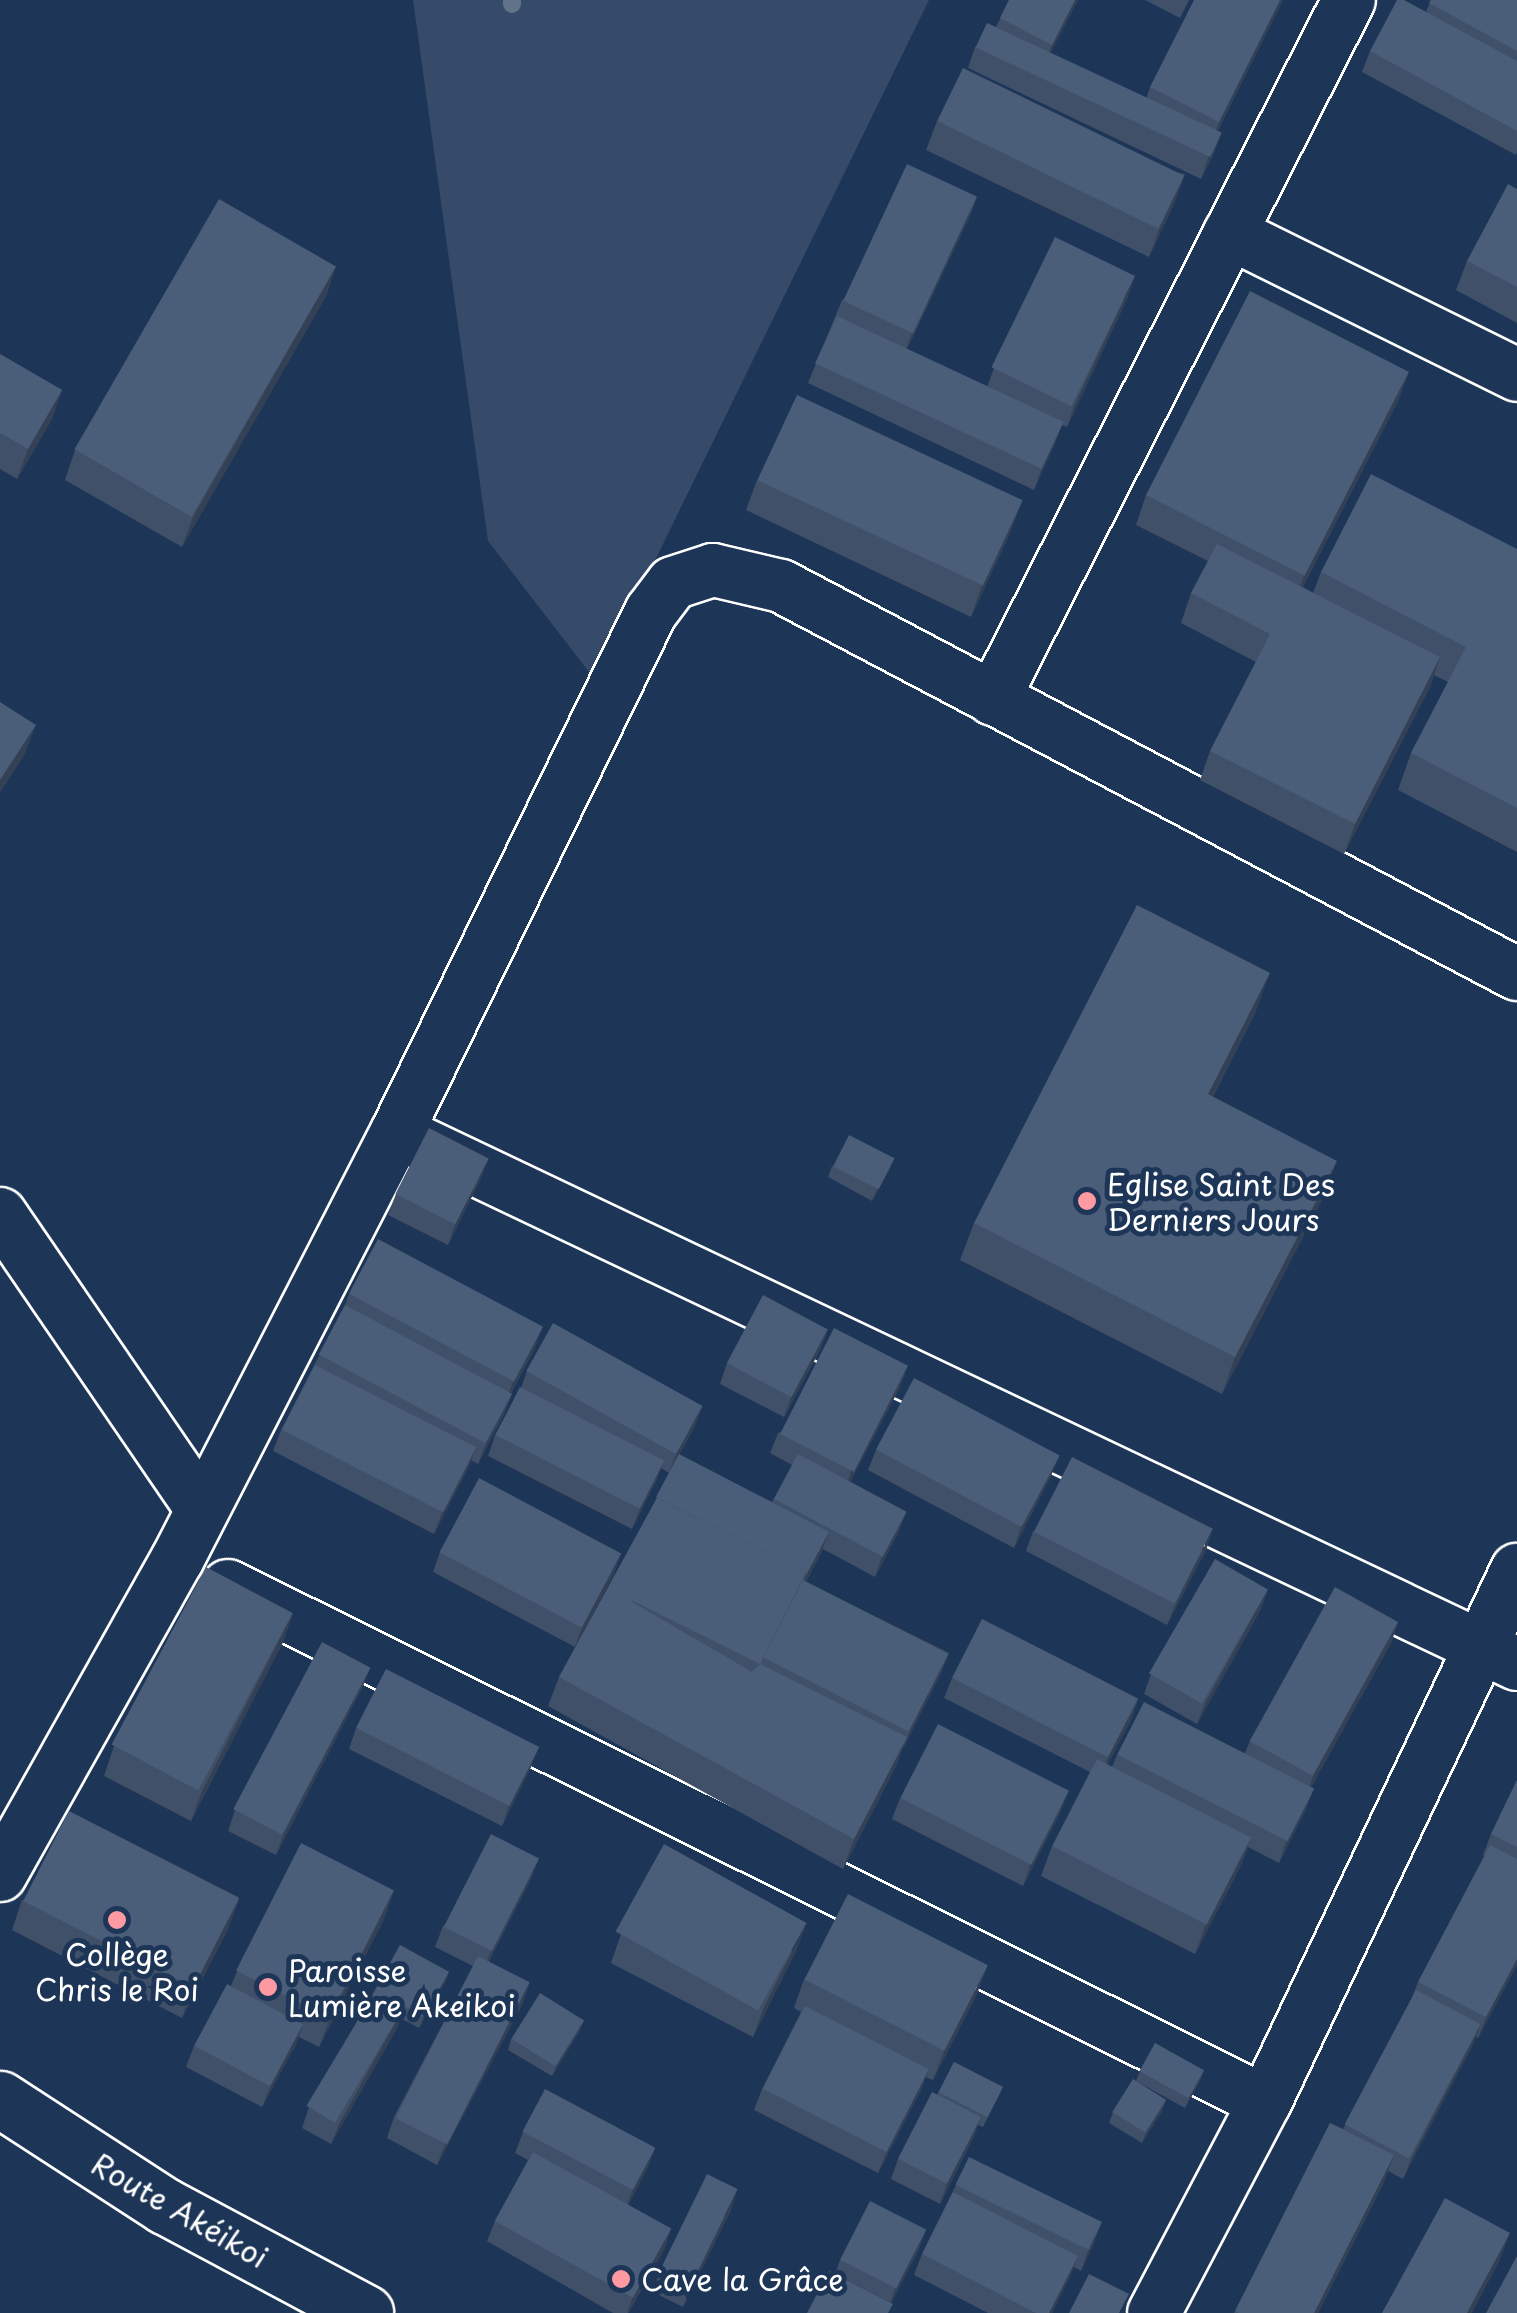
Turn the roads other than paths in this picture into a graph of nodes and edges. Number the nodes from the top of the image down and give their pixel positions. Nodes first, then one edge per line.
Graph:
1 (1349, 0) edge
2 (1230, 233) junction
3 (1517, 375) edge
4 (993, 699) junction
5 (1517, 974) edge
6 (397, 1132) junction
7 (0, 1214) edge
8 (201, 1508) junction
9 (177, 1560) junction
10 (1517, 1570) edge
11 (1498, 1654) edge
12 (0, 1875) edge
13 (0, 2098) edge
14 (1265, 2102) junction
15 (365, 2313) edge
16 (1154, 2313) edge

1 - 2 street
2 - 3 street
2 - 4 street
4 - 5 street
4 - 6 street
6 - 8 street
6 - 11 street
7 - 8 street
8 - 9 street
9 - 12 street
9 - 14 street
10 - 11 street
11 - 14 street
13 - 15 street, Route Akéikoi
14 - 16 street

